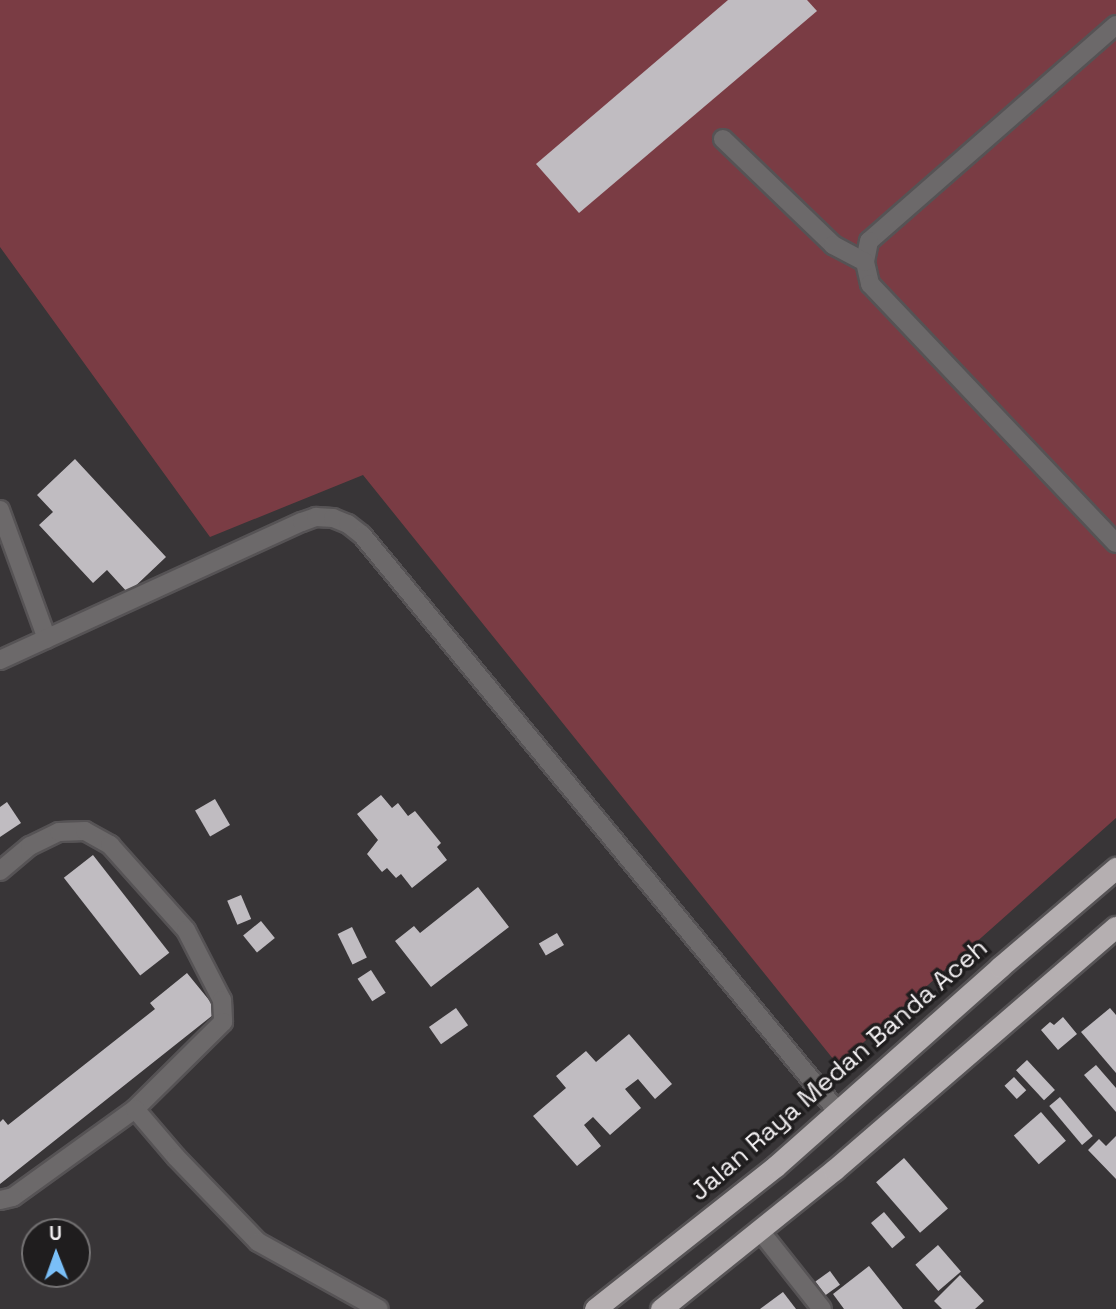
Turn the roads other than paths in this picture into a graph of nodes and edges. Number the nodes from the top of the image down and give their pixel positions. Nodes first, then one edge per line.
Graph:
1 (1116, 25) edge
2 (723, 139) dead end
3 (865, 262) junction
4 (0, 510) edge
5 (1116, 543) edge
6 (47, 639) junction
7 (0, 660) edge
8 (1116, 868) edge
9 (0, 872) edge
10 (1116, 927) edge
11 (135, 1109) junction
12 (838, 1112) junction
13 (0, 1200) edge
14 (761, 1232) junction
15 (379, 1309) edge
16 (595, 1309) edge
17 (662, 1309) edge
18 (822, 1309) edge

1 - 3 street
2 - 3 street
3 - 5 street
4 - 6 street
6 - 7 street
6 - 12 street
8 - 12 highway, Jalan Raya Medan Banda Aceh
9 - 11 street
10 - 14 highway
11 - 13 street
11 - 15 street
12 - 16 highway, Jalan Raya Medan Banda Aceh
14 - 17 highway
14 - 18 street

